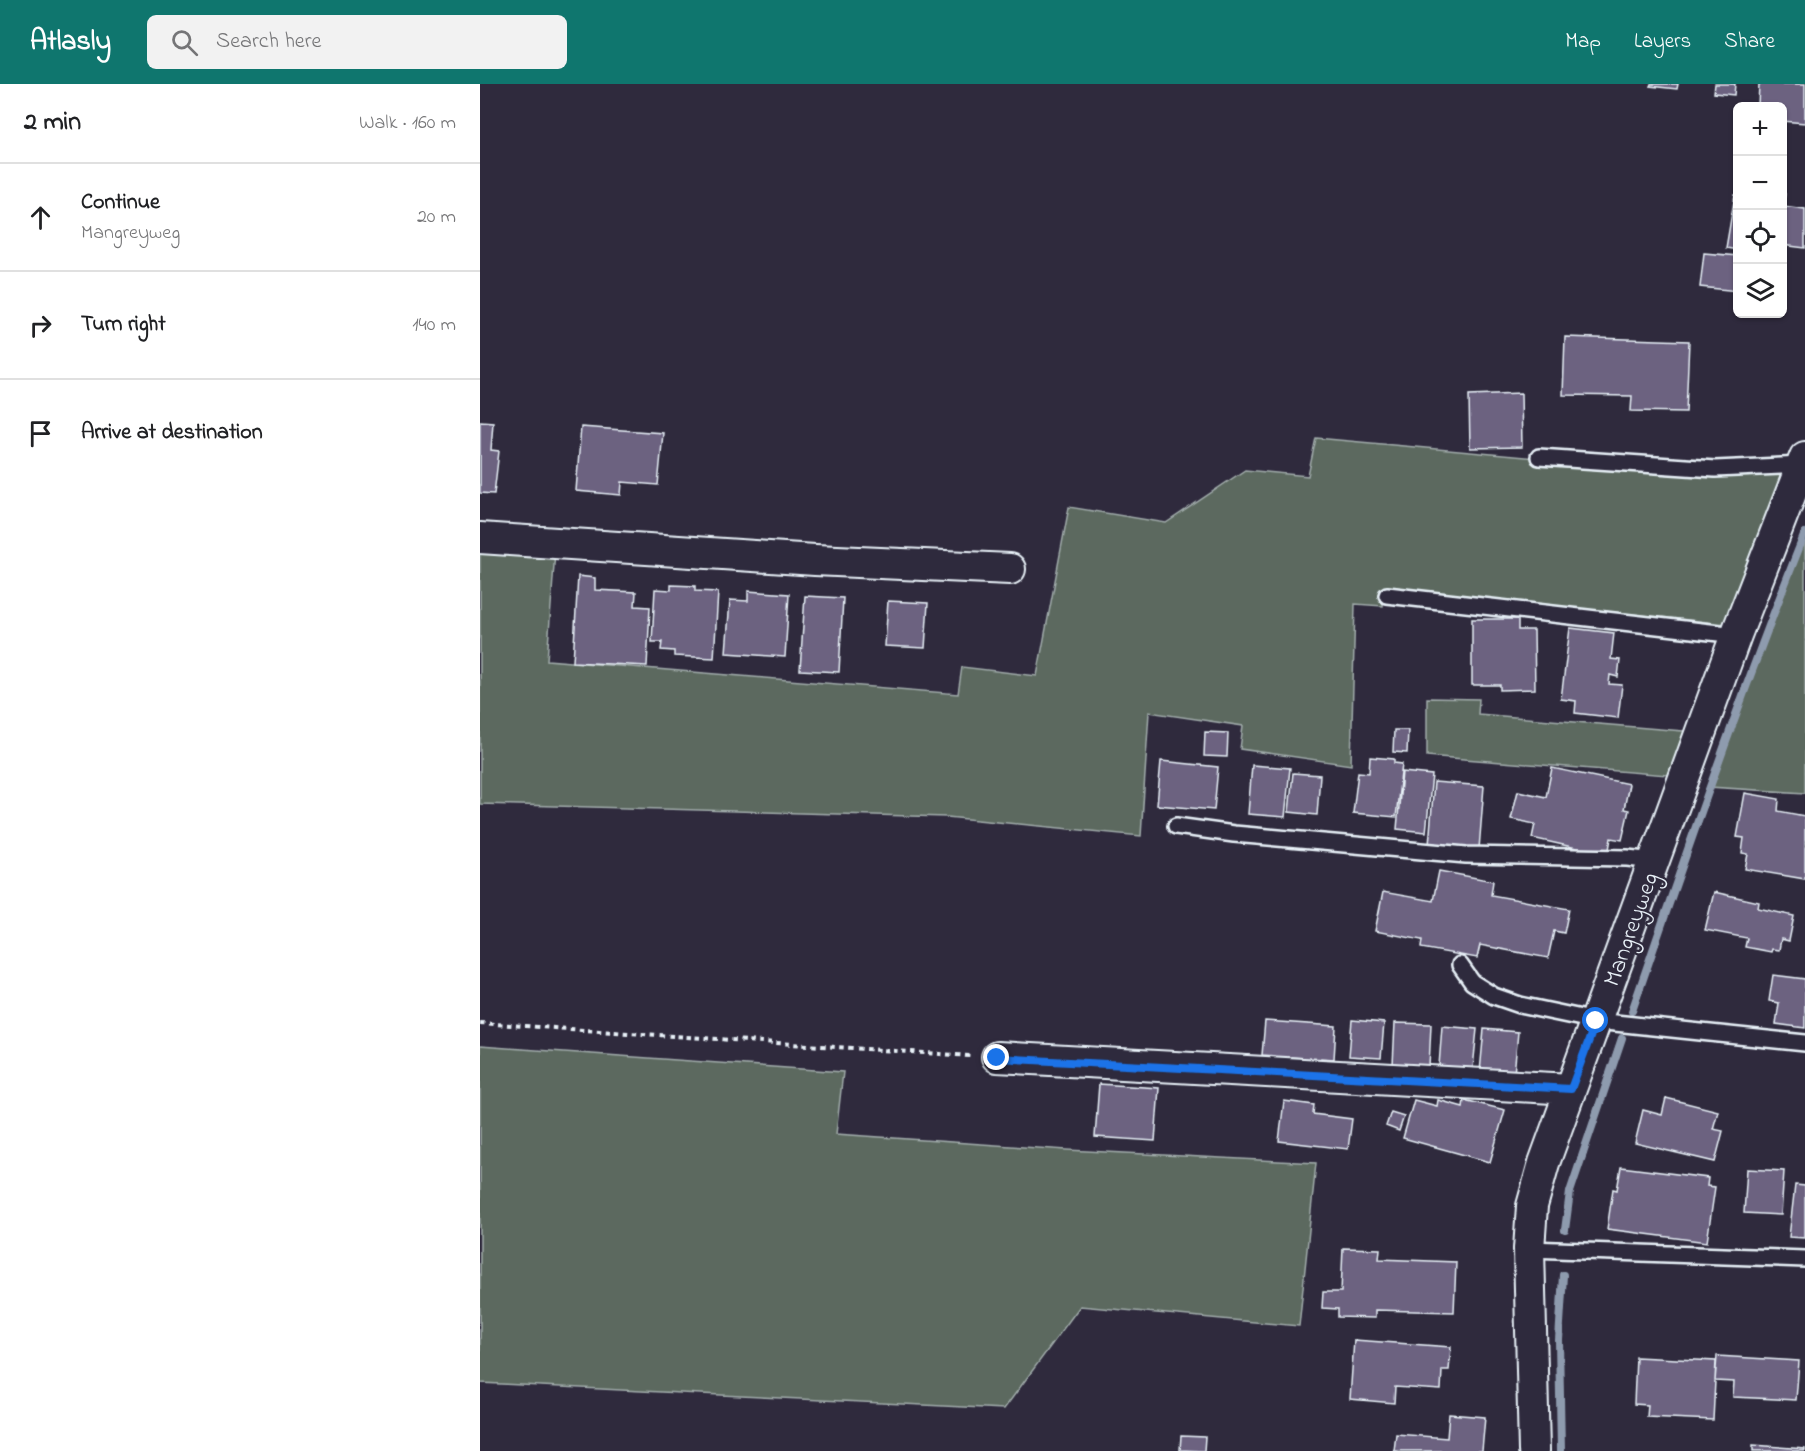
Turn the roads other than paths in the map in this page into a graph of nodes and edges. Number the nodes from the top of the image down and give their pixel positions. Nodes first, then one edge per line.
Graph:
1 (1539, 457) dead end
2 (1803, 461) edge
3 (480, 537) edge
4 (1010, 569) dead end
5 (1388, 595) dead end
6 (1736, 635) junction
7 (1176, 826) dead end
8 (1655, 861) junction
9 (1460, 965) dead end
10 (1596, 1021) junction
11 (1805, 1043) edge
12 (997, 1058) road end
13 (1571, 1089) junction
14 (1529, 1249) junction
15 (1805, 1259) edge
16 (1534, 1451) edge

1 - 2 lane
2 - 6 street, Mangreyweg
3 - 4 street
5 - 6 lane
6 - 8 street, Mangreyweg
7 - 8 lane
8 - 10 street, Mangreyweg
9 - 10 lane
10 - 11 lane
10 - 13 street, Mangreyweg
12 - 13 street
13 - 14 street, Mangreyweg
14 - 15 lane
14 - 16 street, Mangreyweg

